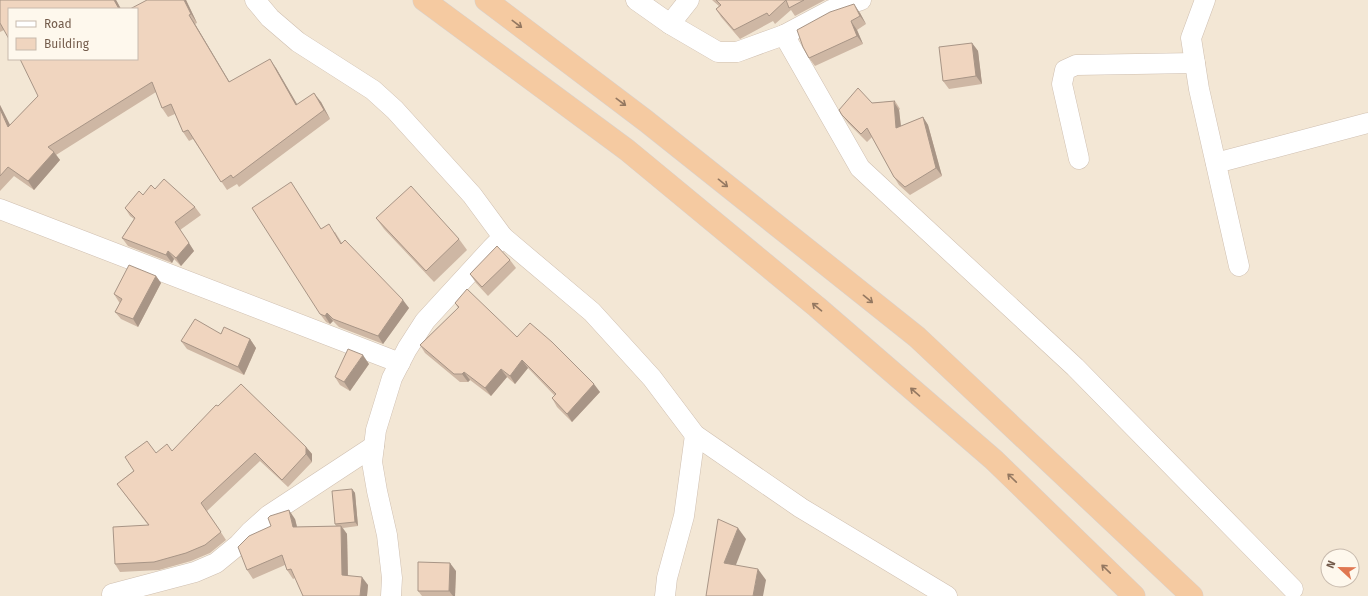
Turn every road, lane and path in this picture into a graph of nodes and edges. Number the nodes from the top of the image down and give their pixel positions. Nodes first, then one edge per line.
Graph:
1 (255, 0) edge
2 (424, 0) edge
3 (486, 0) edge
4 (636, 0) edge
5 (689, 0) edge
6 (861, 0) edge
7 (1205, 0) edge
8 (670, 24) junction
9 (784, 35) junction
10 (1195, 63) junction
11 (1368, 123) edge
12 (1079, 159) dead end
13 (1216, 163) junction
14 (0, 209) edge
15 (503, 237) junction
16 (1239, 266) dead end
17 (400, 363) junction
18 (695, 435) junction
19 (374, 446) junction
20 (1293, 589) dead end
21 (112, 594) dead end
22 (391, 596) edge
23 (665, 596) edge
24 (947, 596) edge
25 (1134, 596) edge
26 (1192, 596) edge

1 - 15 street
25 -> 2 highway
3 -> 26 highway
4 - 8 street
5 - 8 street
6 - 9 street
7 - 10 street
8 - 9 street
9 - 20 street
10 - 12 street
10 - 13 street
11 - 13 street
13 - 16 street
14 - 17 street
15 - 17 street
15 - 18 street
17 - 19 street
18 - 23 street
18 - 24 street
19 - 21 street
19 - 22 street

